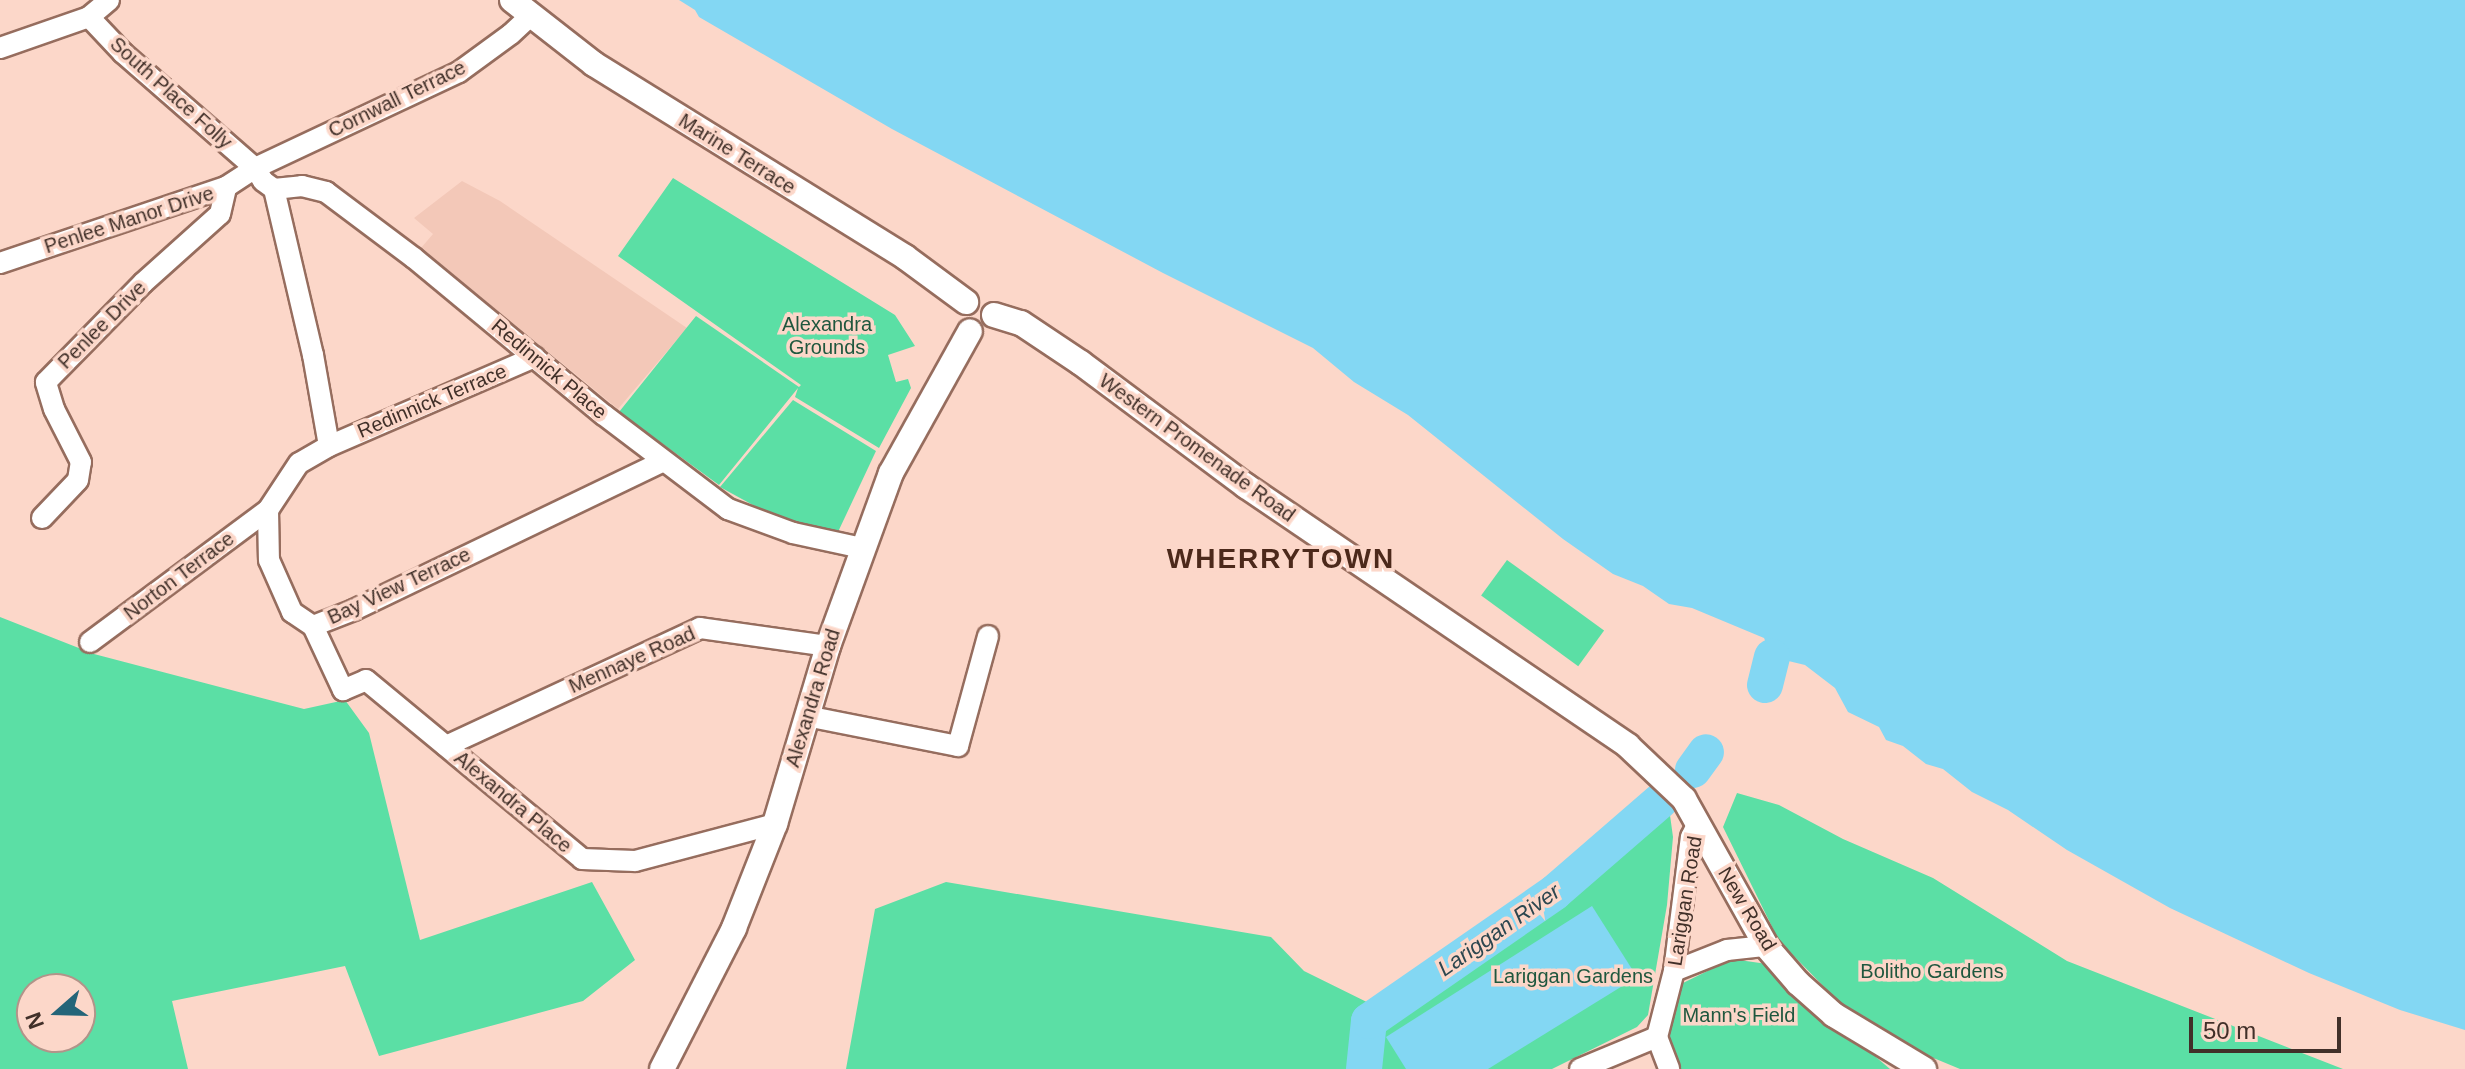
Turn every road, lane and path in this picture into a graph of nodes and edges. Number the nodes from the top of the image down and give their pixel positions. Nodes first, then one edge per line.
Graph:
1 (109, 0) edge
2 (521, 8) edge
3 (89, 17) junction
4 (0, 48) edge
5 (255, 168) junction
6 (226, 187) junction
7 (274, 189) junction
8 (0, 263) edge
9 (966, 302) junction
10 (994, 315) junction
11 (970, 331) junction
12 (535, 357) junction
13 (329, 446) junction
14 (663, 461) junction
15 (268, 510) junction
16 (42, 518) dead end
17 (862, 548) junction
18 (313, 626) junction
19 (988, 636) dead end
20 (90, 642) dead end
21 (828, 646) junction
22 (806, 716) junction
23 (446, 746) junction
24 (1698, 823) junction
25 (775, 824) junction
26 (1766, 946) junction
27 (1674, 971) junction
28 (1657, 1037) junction
29 (662, 1069) edge
30 (1580, 1069) edge
31 (1669, 1069) edge
32 (1924, 1069) edge

1 - 3 street
2 - 5 street, Cornwall Terrace
2 - 9 street, Marine Terrace
3 - 4 street
3 - 5 street, South Place Folly
5 - 6 street, Penlee Manor Drive
5 - 7 street
6 - 8 street, Penlee Manor Drive
6 - 16 street, Penlee Drive
7 - 12 street, Redinnick Place
7 - 13 street
9 - 10 street
9 - 11 street
10 - 11 street
10 - 24 street, Western Promenade Road
11 - 17 street, Alexandra Road
12 - 13 street, Redinnick Terrace
12 - 14 street, Redinnick Place
13 - 15 street
14 - 17 street, Redinnick Place
14 - 18 street, Bay View Terrace
15 - 18 street, Bay View Terrace
15 - 20 street, Norton Terrace
17 - 21 street, Alexandra Road
18 - 23 street, Alexandra Place
19 - 22 street
21 - 22 street, Alexandra Road
21 - 23 street, Mennaye Road
22 - 25 street, Alexandra Road
23 - 25 street, Alexandra Place
24 - 26 street, New Road
24 - 27 street, Lariggan Road
25 - 29 street, Alexandra Road
26 - 27 street
26 - 32 street, New Road
27 - 28 street, Lariggan Road
28 - 30 street
28 - 31 street

